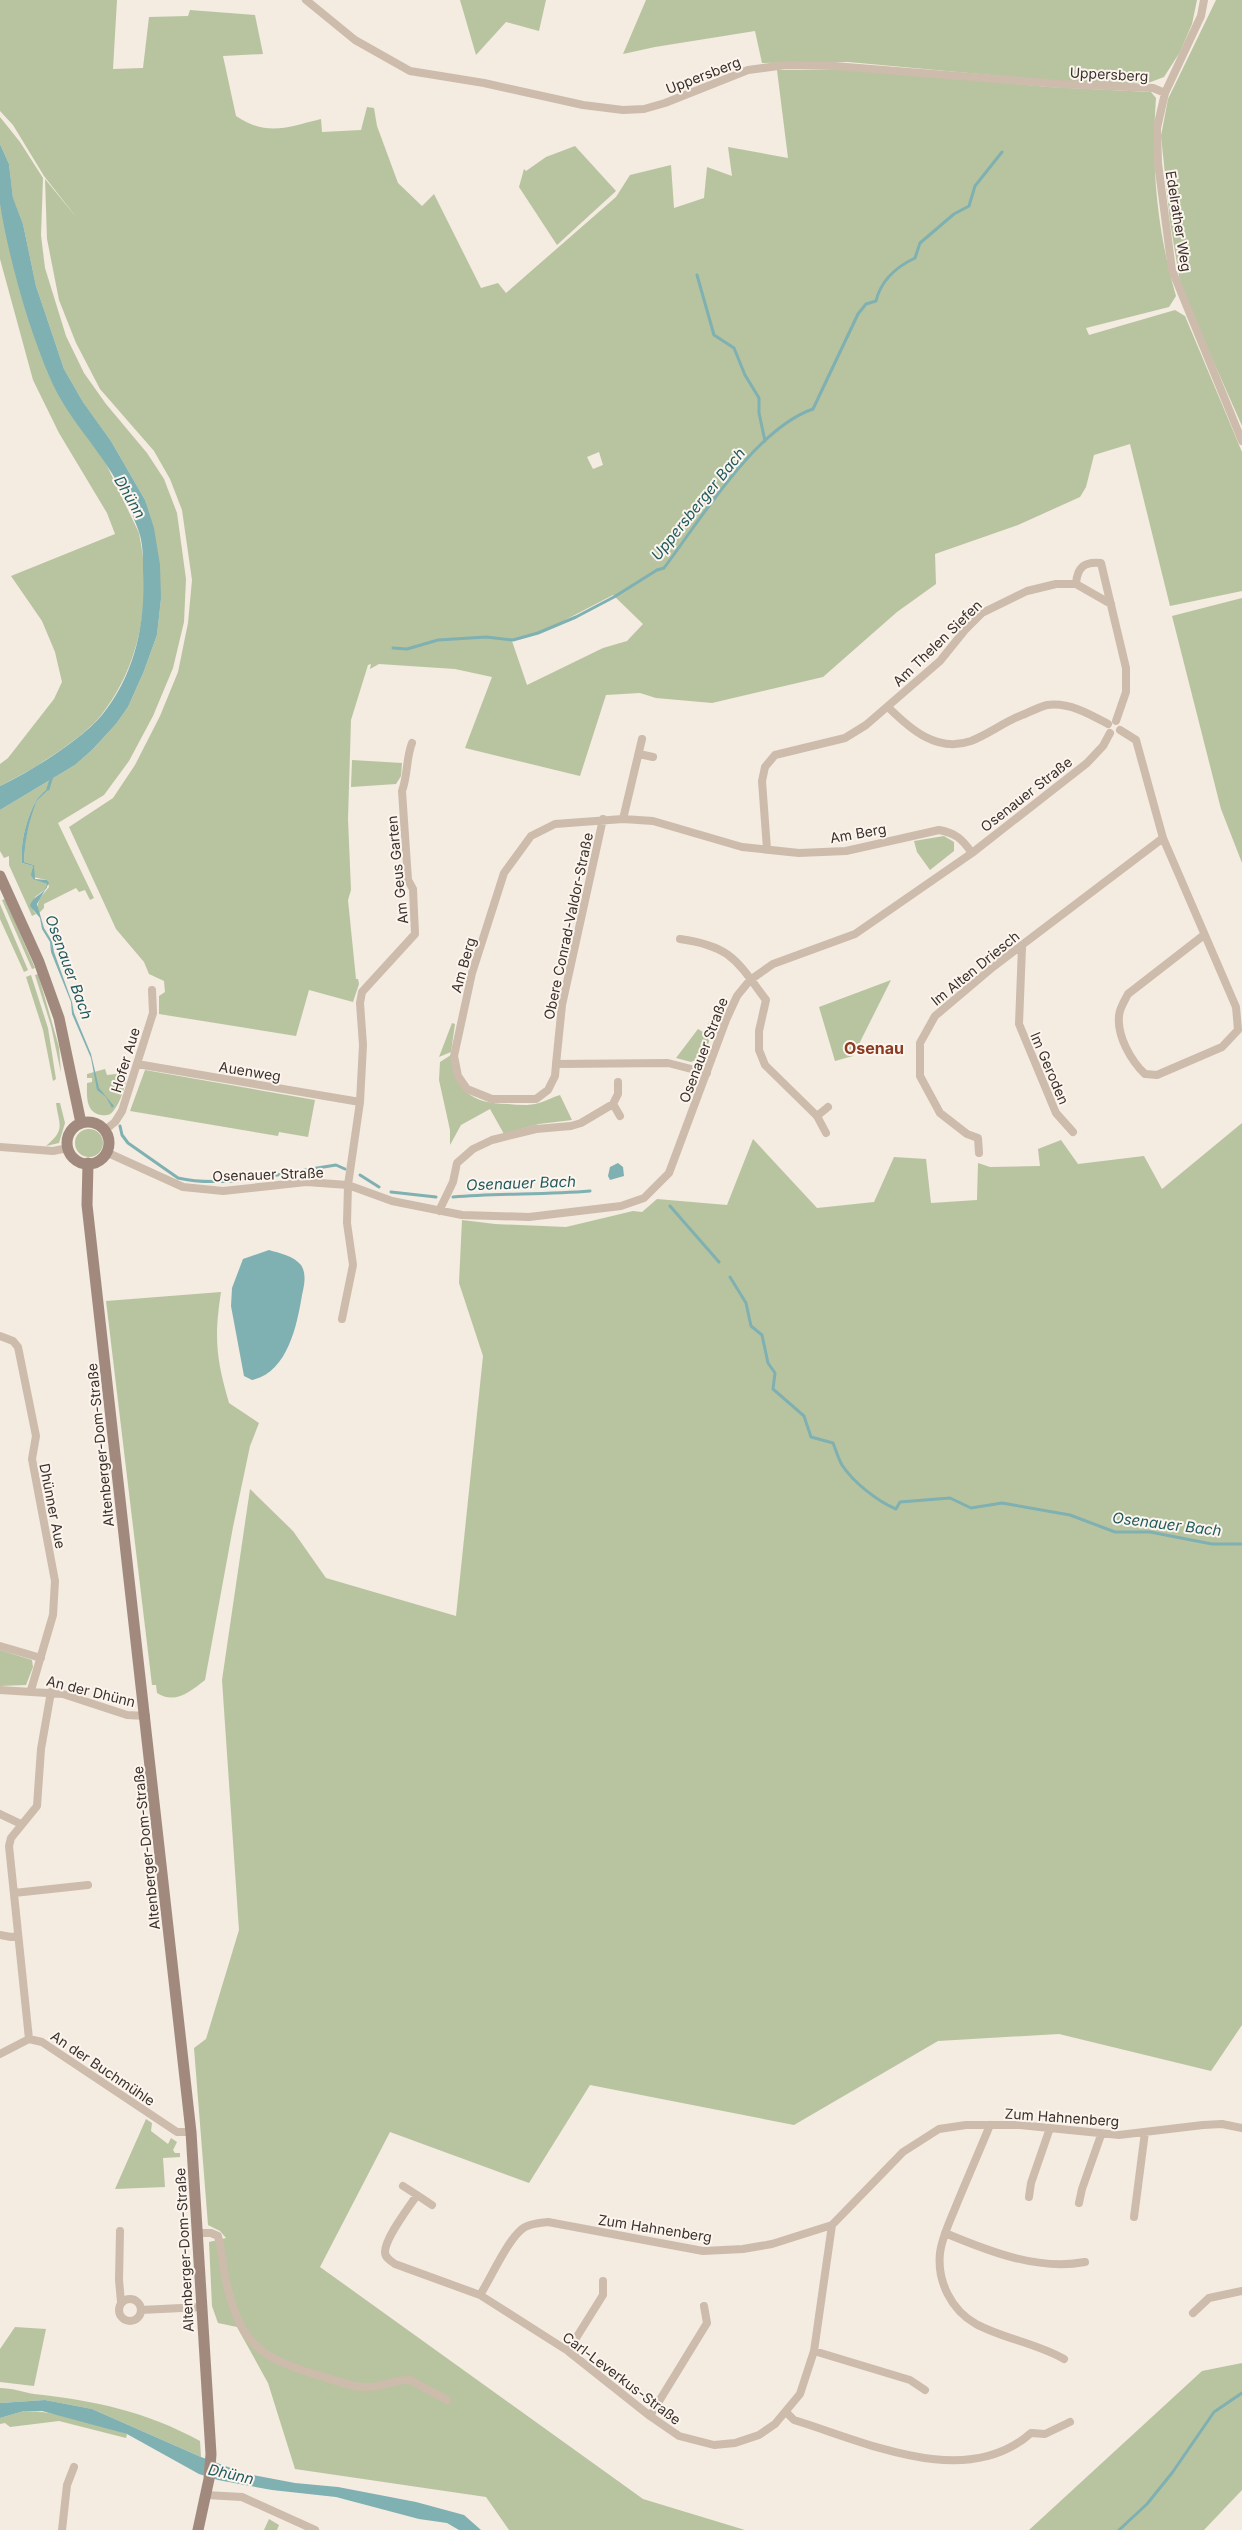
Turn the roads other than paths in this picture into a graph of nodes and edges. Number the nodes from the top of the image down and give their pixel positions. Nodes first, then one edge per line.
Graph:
1 (306, 0) edge
2 (1204, 0) edge
3 (1165, 93) junction
4 (1242, 441) edge
5 (1076, 584) junction
6 (1111, 604) junction
7 (888, 707) junction
8 (1112, 723) junction
9 (1120, 730) junction
10 (1110, 733) junction
11 (642, 739) dead end
12 (412, 743) dead end
13 (639, 754) junction
14 (653, 757) dead end
15 (603, 819) junction
16 (623, 819) junction
17 (1163, 838) junction
18 (767, 849) junction
19 (972, 853) junction
20 (0, 876) edge
21 (1204, 935) junction
22 (680, 939) dead end
23 (1022, 947) junction
24 (750, 980) junction
25 (152, 990) dead end
26 (137, 1064) junction
27 (556, 1064) junction
28 (707, 1073) junction
29 (618, 1082) dead end
30 (360, 1102) junction
31 (613, 1104) junction
32 (828, 1107) dead end
33 (620, 1116) dead end
34 (817, 1116) junction
35 (82, 1123) junction
36 (105, 1130) junction
37 (1073, 1132) dead end
38 (826, 1133) dead end
39 (0, 1147) edge
40 (68, 1148) junction
41 (106, 1152) junction
42 (979, 1153) dead end
43 (88, 1163) junction
44 (348, 1185) junction
45 (439, 1211) junction
46 (342, 1319) dead end
47 (0, 1336) edge
48 (0, 1646) edge
49 (41, 1658) junction
50 (0, 1690) edge
51 (31, 1690) junction
52 (51, 1692) junction
53 (146, 1716) junction
54 (0, 1814) edge
55 (21, 1824) junction
56 (88, 1886) dead end
57 (14, 1893) junction
58 (0, 1934) edge
59 (18, 1936) junction
60 (29, 2039) junction
61 (0, 2054) edge
62 (990, 2125) junction
63 (1050, 2128) junction
64 (1242, 2128) edge
65 (191, 2132) junction
66 (1145, 2132) junction
67 (1101, 2135) junction
68 (403, 2186) dead end
69 (417, 2195) junction
70 (1029, 2196) dead end
71 (1079, 2203) dead end
72 (432, 2205) dead end
73 (1134, 2217) dead end
74 (832, 2224) junction
75 (120, 2232) dead end
76 (199, 2233) junction
77 (945, 2233) junction
78 (1085, 2262) dead end
79 (603, 2281) dead end
80 (1242, 2291) edge
81 (480, 2295) junction
82 (121, 2302) junction
83 (704, 2306) dead end
84 (202, 2307) junction
85 (141, 2310) junction
86 (1193, 2313) dead end
87 (568, 2351) junction
88 (814, 2351) junction
89 (1064, 2359) dead end
90 (925, 2390) dead end
91 (447, 2400) dead end
92 (787, 2413) junction
93 (650, 2416) junction
94 (1070, 2422) dead end
95 (74, 2467) dead end
96 (206, 2495) junction
97 (62, 2530) edge
98 (198, 2530) edge
99 (315, 2530) edge

1 - 3 street, Uppersberg
2 - 3 street, Edelrather Weg
3 - 4 street, Edelrather Weg
5 - 6 street
5 - 6 street
5 - 7 street, Am Thelen Siefen
6 - 8 street
7 - 8 street
7 - 18 street, Am Thelen Siefen
8 - 9 street
8 - 10 street
9 - 10 street
9 - 17 street
10 - 19 street, Osenauer Straße
11 - 13 street
12 - 30 street, Am Geus Garten
13 - 14 street
13 - 16 street
15 - 16 street, Am Berg
15 - 27 street, Obere Conrad-Valdor-Straße
15 - 27 street, Am Berg
16 - 18 street, Am Berg
17 - 21 street
17 - 23 street, Im Alten Driesch
18 - 19 street, Am Berg
19 - 24 street, Osenauer Straße
20 - 35 main road
21 - 21 street
22 - 24 street
23 - 37 street, Im Geroden
23 - 42 street, Im Alten Driesch
24 - 28 street, Osenauer Straße
24 - 34 street
25 - 26 street, Hofer Aue
26 - 30 street, Auenweg
26 - 36 street, Hofer Aue
27 - 28 street
28 - 45 street, Osenauer Straße
29 - 31 street
30 - 44 street, Am Geus Garten
31 - 33 street
31 - 45 street
32 - 34 street
34 - 38 street
35 - 36 main road
35 - 40 main road
36 - 41 main road
39 - 40 street
40 - 43 main road
41 - 43 main road
41 - 44 street, Osenauer Straße
43 - 53 main road, Altenberger-Dom-Straße
44 - 45 street, Osenauer Straße
44 - 46 street
47 - 49 street, Dhünner Aue
48 - 49 street, An der Dhünn
49 - 51 street, Dhünner Aue
50 - 51 street, An der Dhünn
51 - 52 street, An der Dhünn
52 - 53 street, An der Dhünn
52 - 55 street
53 - 65 main road, Altenberger-Dom-Straße
54 - 55 street
55 - 57 street
56 - 57 street
57 - 59 street
58 - 59 street
59 - 60 street
60 - 61 street, An der Buchmühle
60 - 65 street, An der Buchmühle
62 - 63 street, Zum Hahnenberg
62 - 74 street, Zum Hahnenberg
62 - 77 street
63 - 67 street, Zum Hahnenberg
63 - 70 street
64 - 66 street, Zum Hahnenberg
65 - 76 main road, Altenberger-Dom-Straße
66 - 67 street, Zum Hahnenberg
66 - 73 street
67 - 71 street
68 - 69 street
69 - 72 street
69 - 81 street, Carl-Leverkus-Straße
74 - 81 street, Zum Hahnenberg
74 - 88 street, Carl-Leverkus-Straße
75 - 82 street
76 - 84 main road, Altenberger-Dom-Straße
76 - 91 street
77 - 78 street
77 - 89 street
79 - 87 street
80 - 86 street
81 - 87 street, Carl-Leverkus-Straße
82 - 85 street
82 - 85 street
83 - 93 street
84 - 85 street
84 - 96 main road, Altenberger-Dom-Straße
87 - 93 street, Carl-Leverkus-Straße
88 - 90 street
88 - 92 street, Carl-Leverkus-Straße
92 - 93 street, Carl-Leverkus-Straße
92 - 94 street
95 - 97 street
96 - 98 main road, Altenberger-Dom-Straße
96 - 99 street

